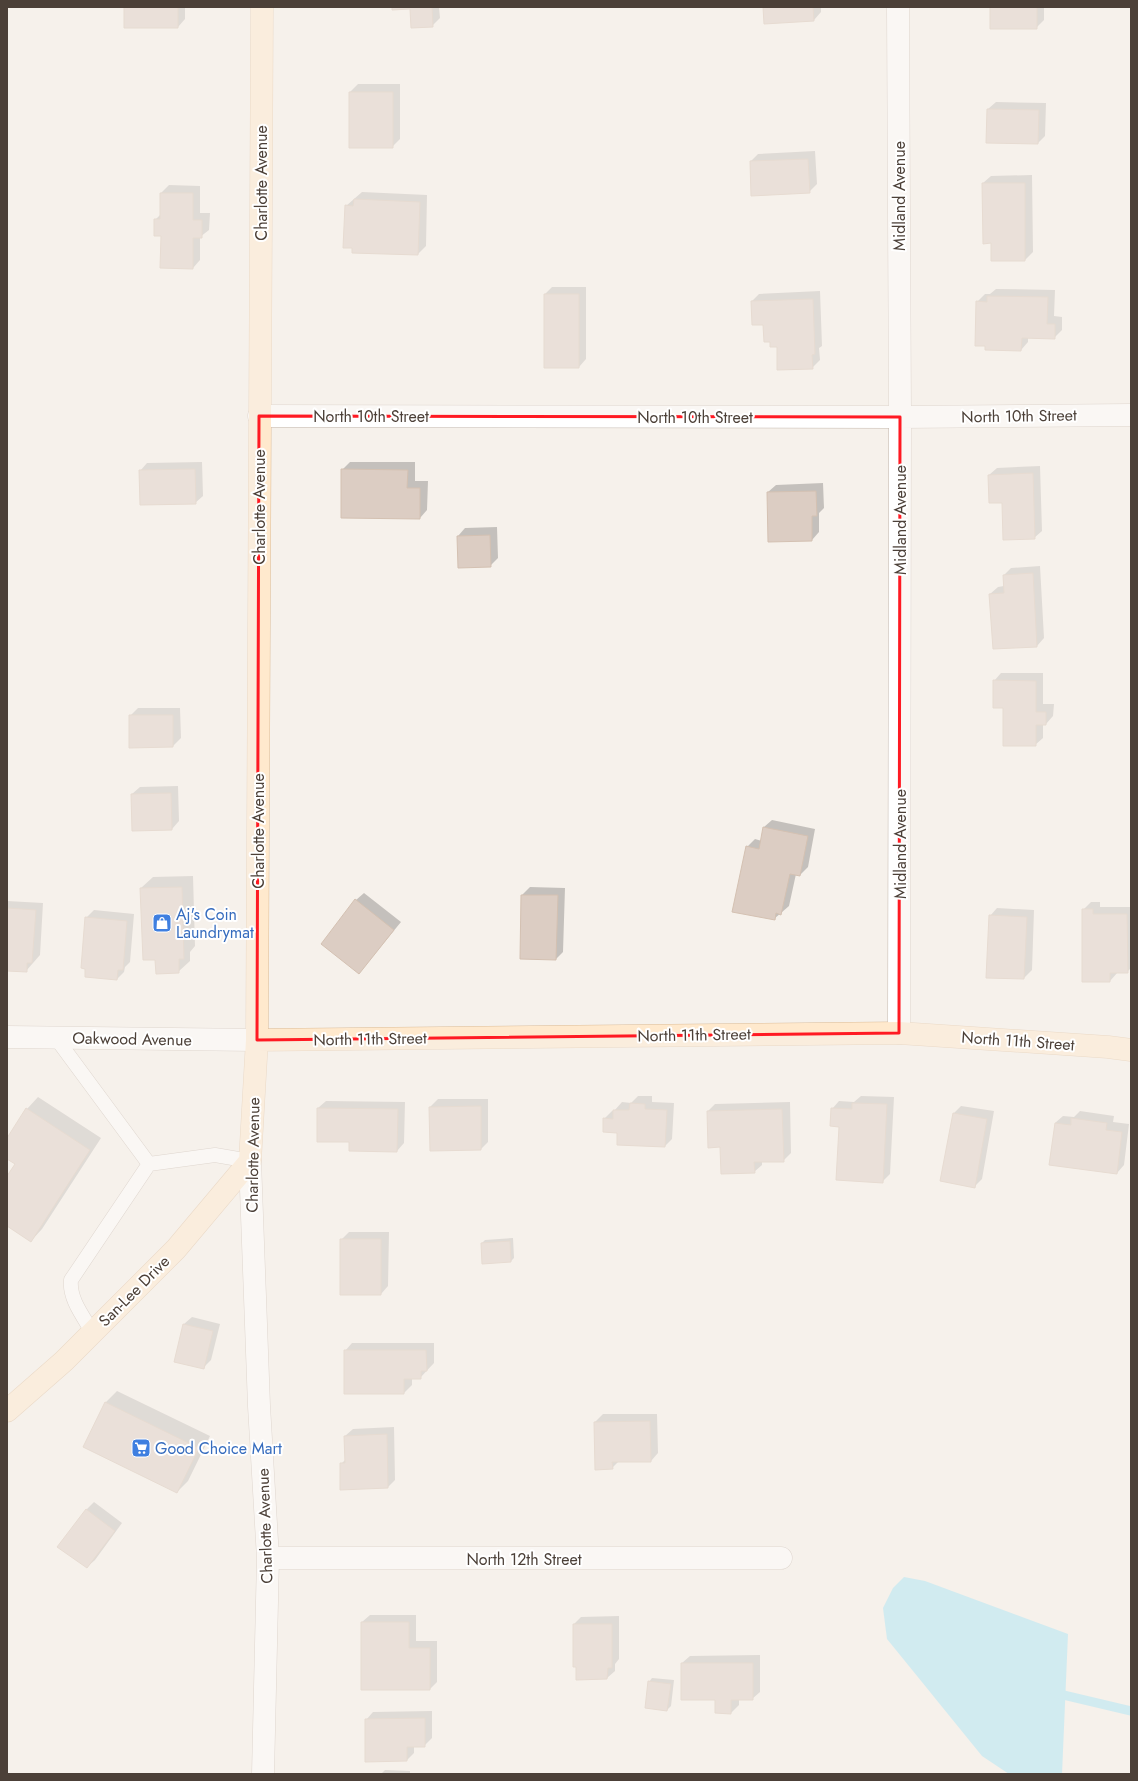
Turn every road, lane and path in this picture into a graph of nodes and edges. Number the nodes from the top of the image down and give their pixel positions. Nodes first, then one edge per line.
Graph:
1 (262, 7) edge
2 (898, 7) edge
3 (1131, 415) edge
4 (259, 416) junction
5 (900, 418) junction
6 (899, 1033) junction
7 (7, 1037) edge
8 (56, 1038) junction
9 (257, 1040) junction
10 (1131, 1050) edge
11 (250, 1161) junction
12 (149, 1164) junction
13 (93, 1333) junction
14 (7, 1411) edge
15 (268, 1558) junction
16 (781, 1558) dead end
17 (263, 1774) edge

1 - 4 street, Charlotte Avenue
2 - 5 street, Midland Avenue
3 - 5 street, North 10th Street
4 - 5 street, North 10th Street
4 - 9 street, Charlotte Avenue
5 - 6 street, Midland Avenue
6 - 9 street, North 11th Street
6 - 10 street, North 11th Street
7 - 8 street, Oakwood Avenue
8 - 9 street, Oakwood Avenue
8 - 12 lane
9 - 11 street, Charlotte Avenue
11 - 12 lane
11 - 13 street, San-Lee Drive
11 - 15 street, Charlotte Avenue
12 - 13 lane
13 - 14 street, San-Lee Drive
15 - 16 street, North 12th Street
15 - 17 street, Charlotte Avenue

